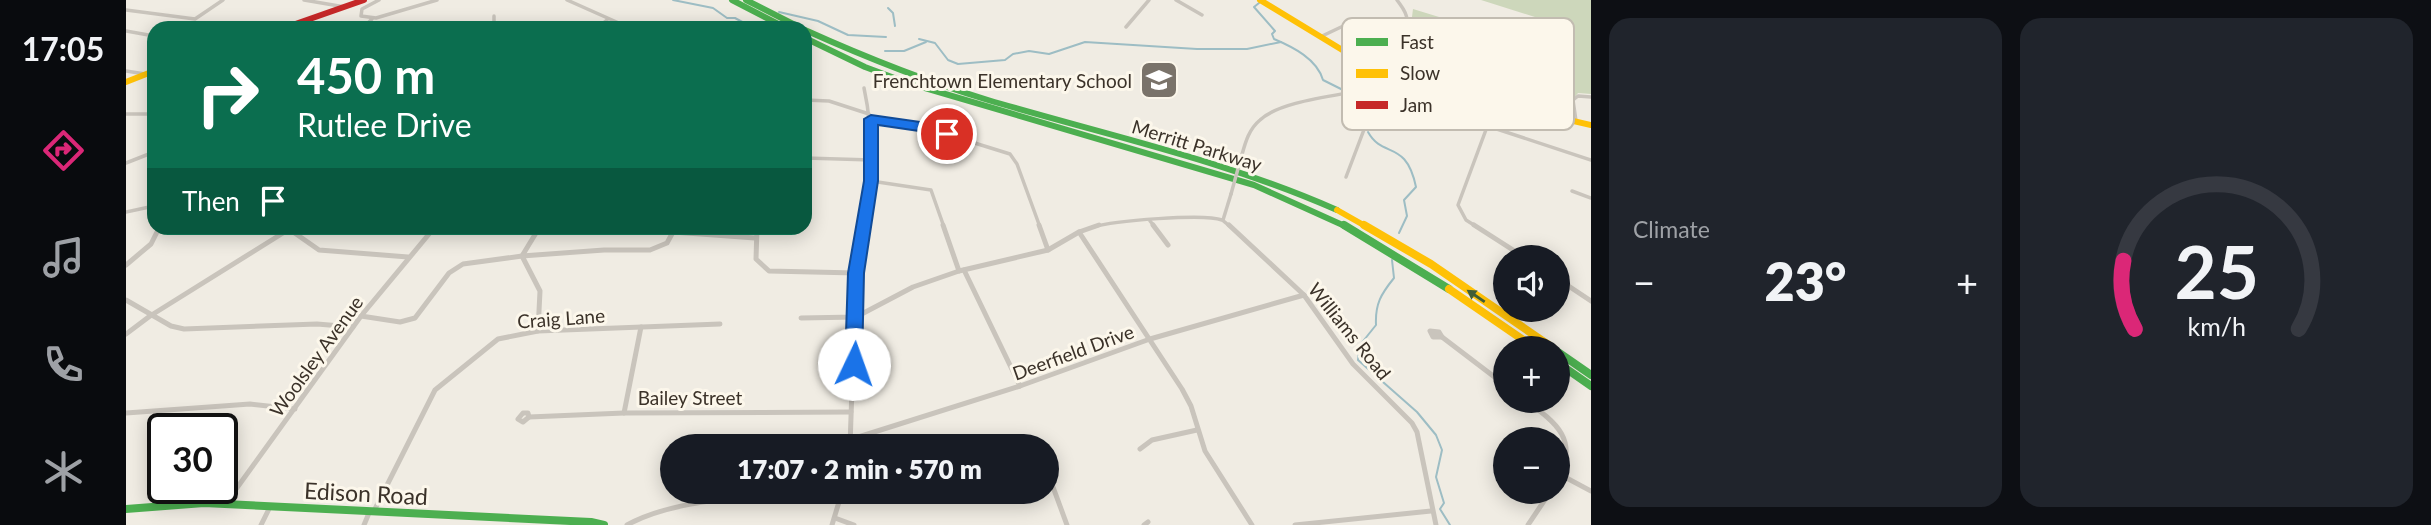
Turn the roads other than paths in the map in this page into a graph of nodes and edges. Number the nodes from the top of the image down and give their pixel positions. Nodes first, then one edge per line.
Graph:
1 (223, 0) edge
2 (304, 0) edge
3 (363, 0) edge
4 (379, 0) edge
5 (437, 0) edge
6 (567, 0) edge
7 (732, 0) edge
8 (746, 0) edge
9 (1149, 0) edge
10 (1176, 0) edge
11 (1260, 0) edge
12 (1397, 0) edge
13 (346, 7) junction
14 (126, 10) edge
15 (1202, 15) dead end
16 (494, 16) dead end
17 (373, 18) junction
18 (1406, 18) edge
19 (608, 20) edge
20 (305, 21) edge
21 (370, 21) edge
22 (494, 21) edge
23 (772, 21) edge
24 (787, 21) edge
25 (1126, 27) dead end
26 (1342, 27) edge
27 (126, 31) edge
28 (812, 34) edge
29 (147, 35) edge
30 (1320, 37) junction
31 (812, 41) edge
32 (1342, 50) edge
33 (126, 71) edge
34 (147, 73) edge
35 (147, 74) edge
36 (126, 82) edge
37 (864, 88) dead end
38 (1342, 95) edge
39 (1591, 97) edge
40 (1574, 99) edge
41 (812, 100) edge
42 (1574, 107) edge
43 (126, 114) edge
44 (147, 114) edge
45 (870, 117) junction
46 (1576, 122) joint
47 (1591, 125) edge
48 (1364, 130) edge
49 (1486, 130) edge
50 (1496, 130) edge
51 (147, 155) edge
52 (812, 158) edge
53 (872, 160) junction
54 (1591, 160) edge
55 (126, 163) edge
56 (1346, 177) dead end
57 (871, 181) junction
58 (1572, 191) dead end
59 (1591, 198) edge
60 (147, 208) edge
61 (126, 212) edge
62 (1150, 220) junction
63 (1223, 220) junction
64 (1079, 232) junction
65 (156, 235) edge
66 (279, 235) edge
67 (299, 235) edge
68 (428, 235) edge
69 (534, 235) edge
70 (671, 235) edge
71 (732, 235) edge
72 (755, 237) joint
73 (1168, 245) dead end
74 (1505, 245) edge
75 (1048, 250) junction
76 (522, 256) junction
77 (409, 257) junction
78 (126, 265) edge
79 (962, 270) junction
80 (856, 273) junction
81 (1570, 287) edge
82 (1304, 295) junction
83 (126, 300) edge
84 (1591, 301) edge
85 (150, 316) junction
86 (361, 316) junction
87 (856, 317) junction
88 (801, 318) dead end
89 (720, 324) dead end
90 (354, 327) junction
91 (641, 327) junction
92 (538, 331) junction
93 (126, 334) edge
94 (1517, 336) edge
95 (1535, 336) edge
96 (1442, 337) dead end
97 (1150, 339) junction
98 (1570, 360) edge
99 (1570, 371) edge
100 (1591, 375) edge
101 (1493, 376) edge
102 (1020, 386) junction
103 (1591, 388) edge
104 (295, 409) junction
105 (851, 412) junction
106 (126, 413) edge
107 (624, 413) junction
108 (1542, 413) edge
109 (529, 417) dead end
110 (1560, 427) edge
111 (1197, 430) junction
112 (852, 434) edge
113 (868, 434) edge
114 (1140, 449) dead end
115 (1570, 482) edge
116 (238, 487) edge
117 (1591, 491) edge
118 (1059, 503) edge
119 (179, 504) edge
120 (226, 504) edge
121 (705, 504) edge
122 (839, 504) edge
123 (1542, 504) edge
124 (270, 507) junction
125 (126, 509) edge
126 (1431, 511) junction
127 (371, 513) junction
128 (834, 522) edge
129 (590, 523) edge
130 (261, 525) edge
131 (364, 525) edge
132 (604, 525) edge
133 (627, 525) edge
134 (854, 525) edge
135 (1067, 525) edge
136 (1252, 525) edge
137 (1295, 525) edge
138 (1436, 525) edge
139 (1528, 525) edge

1 - 14 street
2 - 13 street
3 - 13 main road
4 - 17 street
5 - 17 street
6 - 19 street
7 - 23 main road
8 - 24 main road, Merritt Parkway
9 - 25 street
10 - 15 street
11 - 30 main road
12 - 18 street
13 - 20 main road
16 - 22 street
17 - 21 street
26 - 30 street
27 - 29 street
95 -> 28 main road, Merritt Parkway
30 - 32 main road
31 - 94 main road, Merritt Parkway
33 - 34 street
35 - 36 main road
37 - 45 street
38 - 63 street, bridge
39 - 40 street
41 - 45 street
42 - 46 street
43 - 44 street
45 - 53 street
45 - 75 street
46 - 47 main road
48 - 56 street
49 - 74 street
50 - 54 street
51 - 55 street
52 - 53 street
53 - 57 street
57 - 79 street
57 - 80 street
58 - 59 street
60 - 61 street
62 - 63 street
62 - 64 street
62 - 73 street
63 - 82 street, Williams Road
64 - 75 street
64 - 97 street
65 - 78 street
66 - 85 street
67 - 77 street
68 - 77 street, Woolsley Avenue
69 - 76 street
70 - 76 street
71 - 72 street
72 - 80 street
75 - 79 street
76 - 86 street
76 - 92 street
77 - 86 street, Woolsley Avenue
79 - 87 street
79 - 102 street
80 - 87 street
81 - 84 street
82 - 97 street, Deerfield Drive
82 - 126 street, Williams Road
83 - 85 street
85 - 90 street
85 - 93 street
86 - 90 street, Woolsley Avenue
87 - 88 street
87 - 105 street
89 - 91 street, Craig Lane
90 - 104 street, Woolsley Avenue
91 - 92 street, Craig Lane
91 - 107 street
92 - 127 street, Craig Lane
96 - 101 street
97 - 102 street, Deerfield Drive
97 - 111 street
98 - 100 main road
99 - 103 main road
102 - 113 street, Deerfield Drive
104 - 106 street
104 - 116 street, Woolsley Avenue
105 - 107 street, Bailey Street
105 - 112 street
107 - 109 street, Bailey Street
108 - 110 street
111 - 114 street
111 - 136 street
115 - 117 street
118 - 135 street
119 - 125 main road, Edison Road
120 - 124 main road, Edison Road
121 - 133 street
122 - 128 street
123 - 139 street
124 - 127 main road, Edison Road
124 - 130 street
126 - 137 street
126 - 138 street, Williams Road
127 - 129 main road, Edison Road
127 - 131 street, Craig Lane
128 - 134 street
129 - 132 main road, Edison Road

